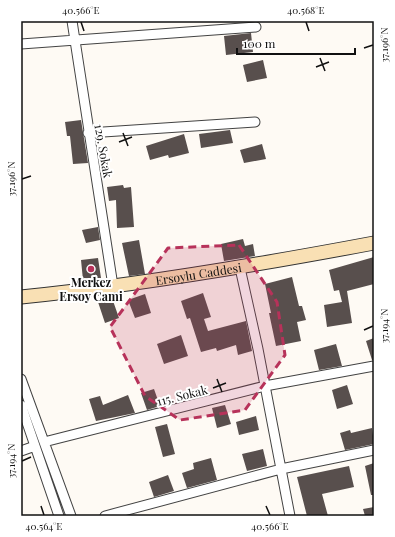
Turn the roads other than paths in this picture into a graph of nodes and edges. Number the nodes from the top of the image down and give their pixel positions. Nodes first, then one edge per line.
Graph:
1 (72, 21) edge
2 (256, 27) dead end
3 (74, 41) junction
4 (21, 44) edge
5 (255, 122) dead end
6 (88, 133) junction
7 (374, 243) edge
8 (240, 268) junction
9 (113, 286) junction
10 (21, 297) edge
11 (374, 366) edge
12 (21, 379) edge
13 (265, 386) junction
14 (21, 405) edge
15 (39, 444) junction
16 (374, 450) edge
17 (21, 452) edge
18 (281, 469) junction
19 (59, 516) edge
20 (71, 516) edge
21 (105, 516) edge
22 (290, 516) edge

1 - 3 street, 129. Sokak
2 - 3 street
3 - 4 street
3 - 6 street, 129. Sokak
5 - 6 street
6 - 9 street, 129. Sokak
7 - 8 street, Ersoylu Caddesi
8 - 9 street, Ersoylu Caddesi
8 - 13 street
9 - 10 street, Ersoylu Caddesi
11 - 13 street, 115. Sokak
12 - 15 street
13 - 15 street, 115. Sokak
13 - 18 street
14 - 15 street
15 - 17 street, 115. Sokak
15 - 19 street
15 - 20 street
16 - 18 street
18 - 21 street
18 - 22 street

